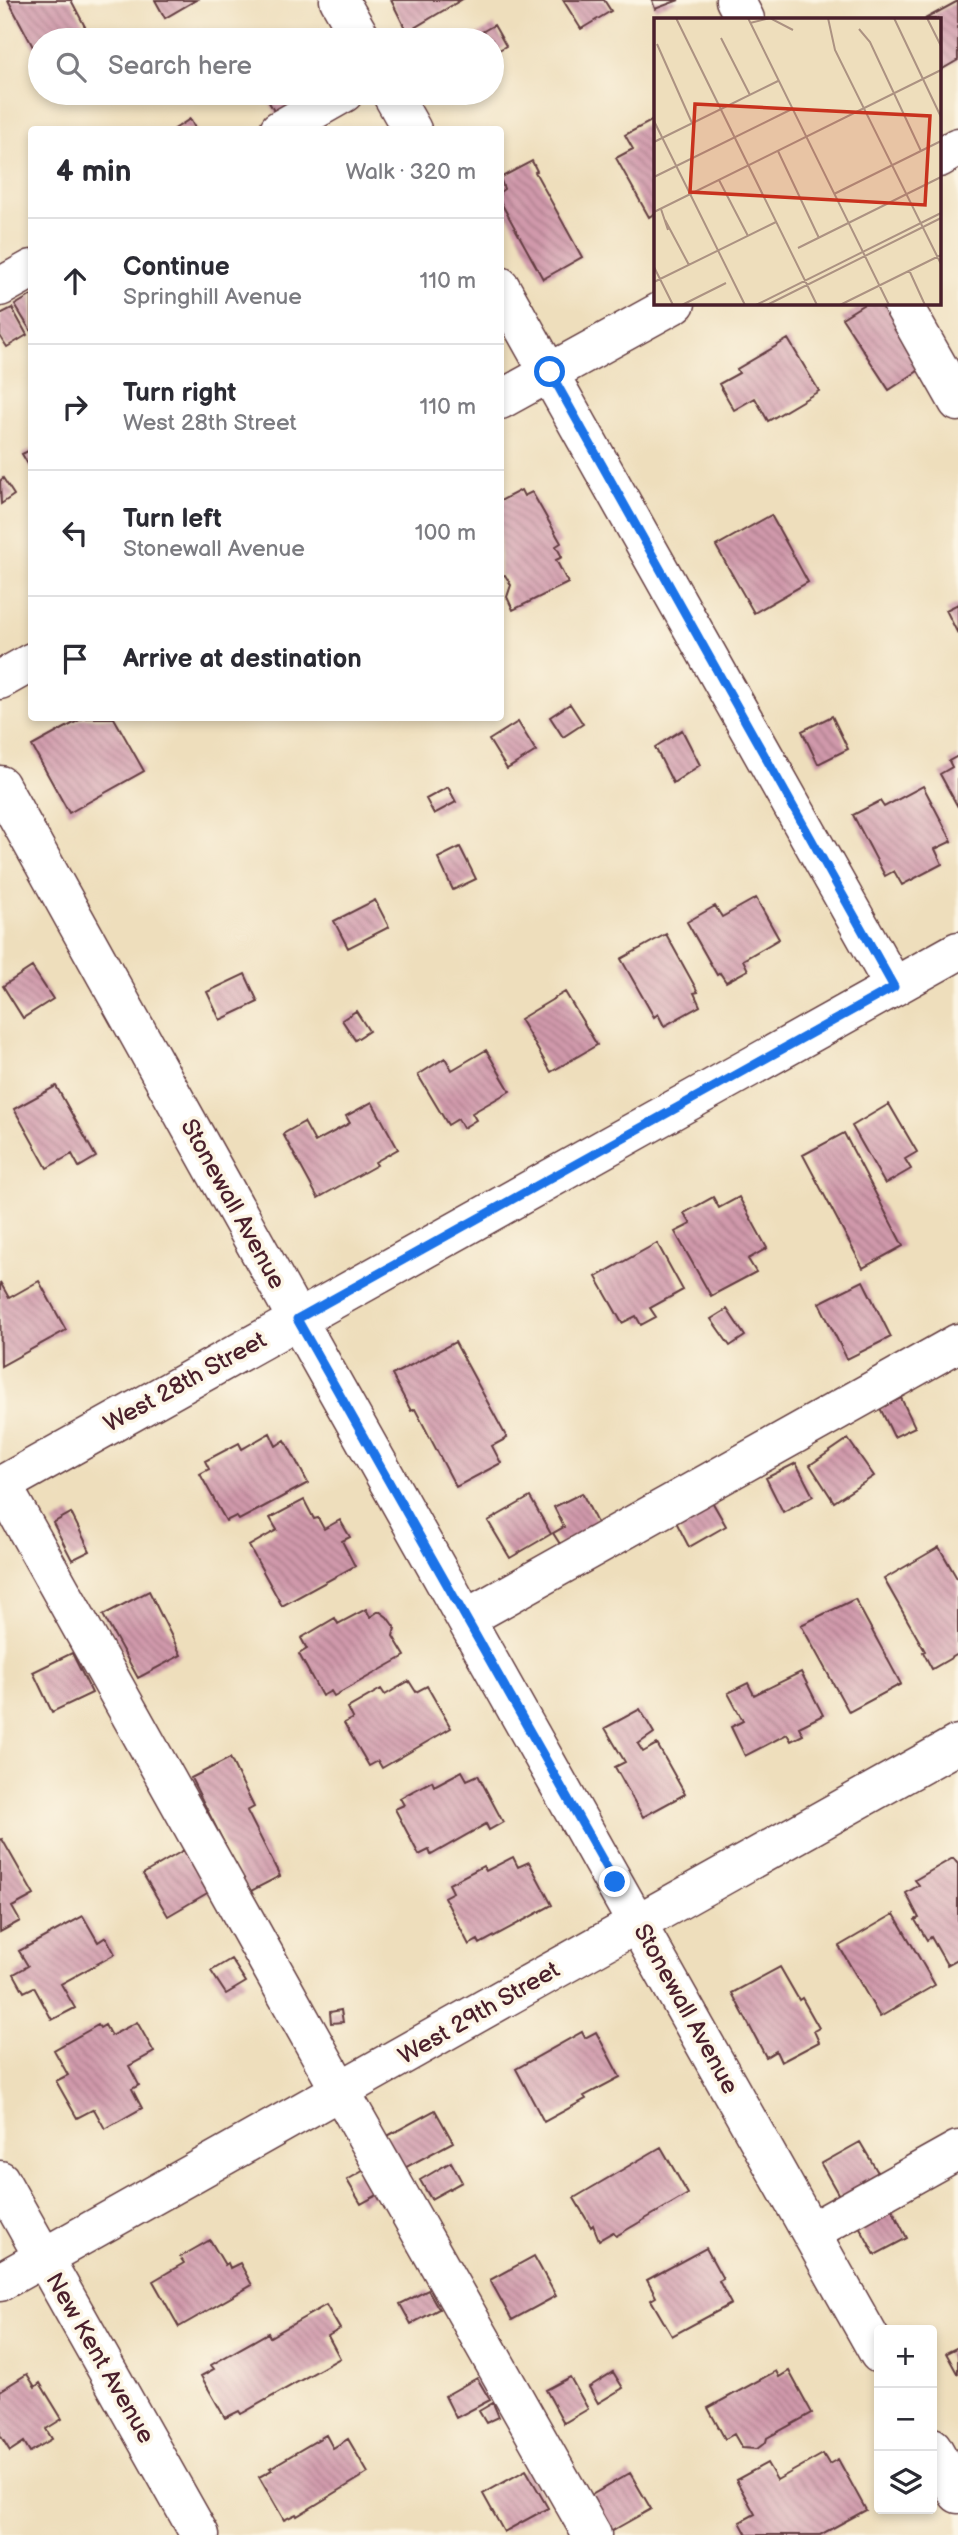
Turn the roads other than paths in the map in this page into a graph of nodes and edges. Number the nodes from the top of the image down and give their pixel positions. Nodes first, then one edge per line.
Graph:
1 (339, 0) edge
2 (735, 0) edge
3 (745, 18) edge
4 (355, 28) edge
5 (323, 105) edge
6 (398, 105) edge
7 (286, 126) edge
8 (410, 126) edge
9 (958, 147) edge
10 (940, 157) edge
11 (28, 271) edge
12 (0, 287) edge
13 (504, 293) edge
14 (674, 304) edge
15 (903, 304) edge
16 (550, 372) junction
17 (504, 398) edge
18 (958, 402) edge
19 (28, 664) edge
20 (0, 680) edge
21 (0, 785) edge
22 (958, 951) edge
23 (894, 987) junction
24 (297, 1319) junction
25 (958, 1343) edge
26 (1, 1485) edge
27 (467, 1618) junction
28 (958, 1744) edge
29 (637, 1922) junction
30 (341, 2092) junction
31 (958, 2150) edge
32 (0, 2180) edge
33 (811, 2232) junction
34 (43, 2258) junction
35 (0, 2282) edge
36 (874, 2345) edge
37 (934, 2451) edge
38 (958, 2494) edge
39 (200, 2535) edge
40 (592, 2535) edge

1 - 4 street
2 - 3 street
5 - 7 street
6 - 8 street
9 - 10 street
11 - 12 street
13 - 16 street
14 - 16 street
15 - 18 street
16 - 17 street
16 - 23 street
19 - 20 street
21 - 24 street, Stonewall Avenue
22 - 23 street, West 28th Street
23 - 24 street, West 28th Street
24 - 26 street, West 28th Street
24 - 27 street, Stonewall Avenue
25 - 27 street
26 - 30 street
27 - 29 street, Stonewall Avenue
28 - 29 street, West 29th Street
29 - 30 street, West 29th Street
29 - 33 street, Stonewall Avenue
30 - 34 street, West 29th Street
30 - 40 street
31 - 33 street
32 - 34 street, New Kent Avenue
33 - 36 street, Stonewall Avenue
34 - 35 street, West 29th Street
34 - 39 street, New Kent Avenue
37 - 38 street

